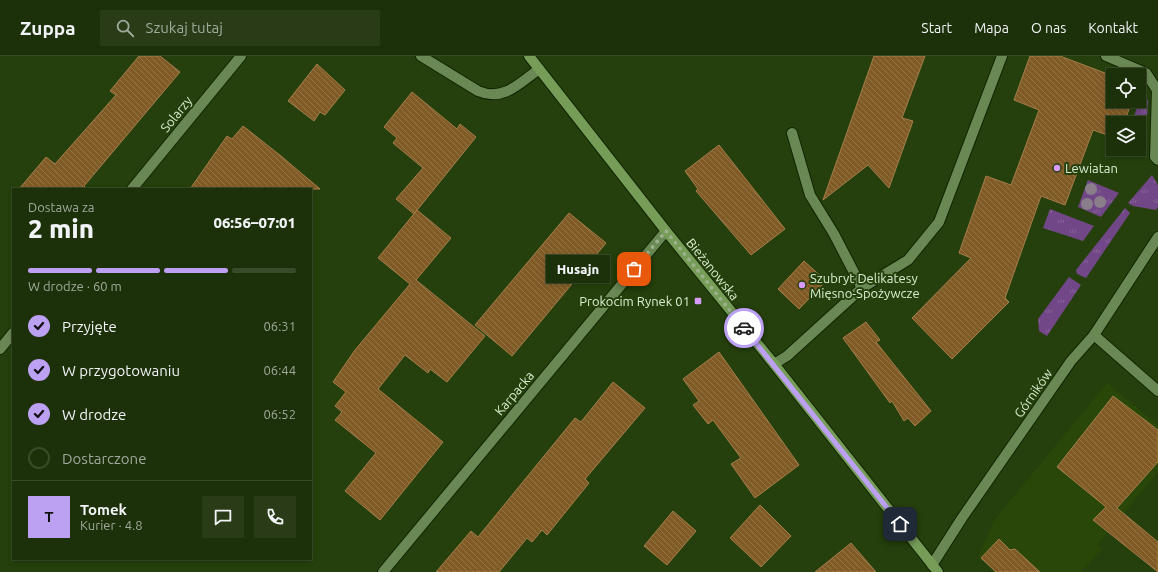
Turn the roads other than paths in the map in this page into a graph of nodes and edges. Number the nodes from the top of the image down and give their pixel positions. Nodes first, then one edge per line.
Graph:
1 (241, 56) edge
2 (422, 56) edge
3 (529, 56) edge
4 (1002, 56) edge
5 (1106, 56) edge
6 (539, 69) junction
7 (792, 133) dead end
8 (1158, 160) edge
9 (133, 188) edge
10 (666, 231) junction
11 (1158, 237) edge
12 (862, 288) junction
13 (12, 334) edge
14 (1094, 335) junction
15 (0, 349) edge
16 (774, 364) junction
17 (1158, 391) edge
18 (935, 569) edge
19 (383, 572) edge

1 - 9 street, Solarzy
2 - 6 street
3 - 6 street, Bieżanowska
4 - 12 street
5 - 8 street
6 - 10 street, Bieżanowska
7 - 12 street
10 - 16 street, Bieżanowska
10 - 19 street, Karpacka
11 - 14 street, Górników
12 - 16 street
13 - 15 street
14 - 17 street
14 - 18 street, Górników
16 - 18 street, Bieżanowska

